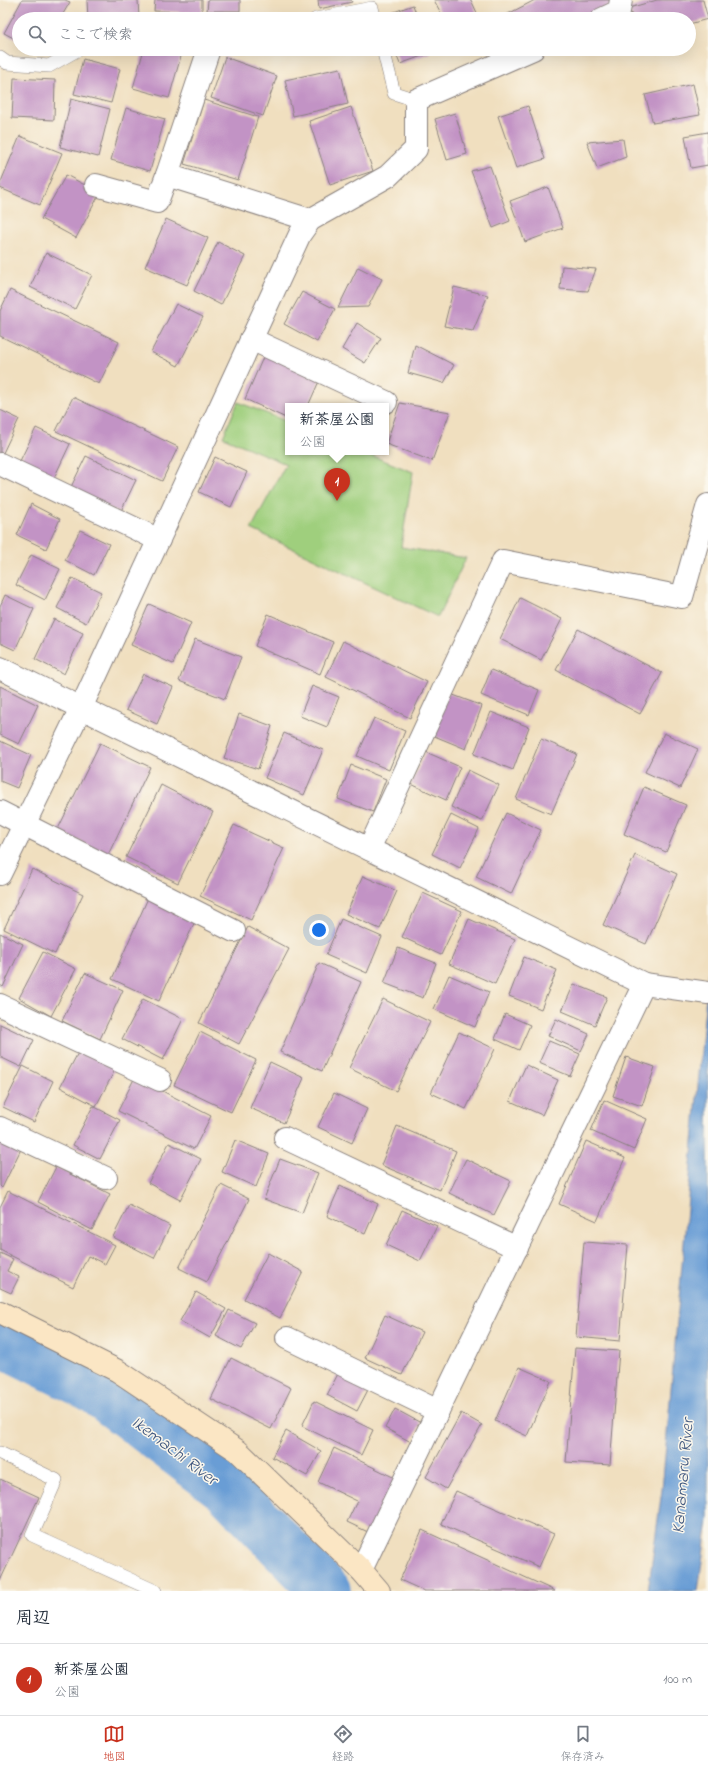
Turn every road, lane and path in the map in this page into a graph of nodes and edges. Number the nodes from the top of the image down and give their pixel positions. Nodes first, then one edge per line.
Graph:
1 (621, 0) edge
2 (352, 12) edge
3 (373, 12) edge
4 (619, 12) edge
5 (67, 56) edge
6 (208, 56) edge
7 (385, 56) edge
8 (517, 56) edge
9 (0, 58) edge
10 (416, 100) junction
11 (167, 175) junction
12 (96, 185) dead end
13 (310, 220) junction
14 (252, 339) junction
15 (386, 402) dead end
16 (0, 464) edge
17 (708, 505) edge
18 (159, 540) junction
19 (0, 668) edge
20 (82, 708) junction
21 (0, 812) edge
22 (24, 824) junction
23 (369, 849) junction
24 (0, 874) edge
25 (234, 931) dead end
26 (644, 984) junction
27 (708, 993) edge
28 (0, 1005) edge
29 (160, 1080) dead end
30 (0, 1128) edge
31 (285, 1138) dead end
32 (106, 1178) dead end
33 (517, 1248) junction
34 (0, 1312) edge
35 (287, 1338) dead end
36 (438, 1411) junction
37 (0, 1453) edge
38 (361, 1570) junction
39 (155, 1591) edge
40 (378, 1591) edge

1 - 4 street
2 - 3 lane
5 - 9 lane
6 - 11 street
7 - 10 lane
8 - 10 street
10 - 13 street
11 - 12 street
11 - 13 street
13 - 14 street
14 - 15 street
14 - 18 street
16 - 18 street
17 - 23 street
18 - 20 street
19 - 20 street
20 - 22 street
20 - 23 street
21 - 22 street
22 - 24 street
22 - 25 street
23 - 26 street
26 - 27 street
26 - 33 street
28 - 29 street
30 - 32 street
31 - 33 street
33 - 36 street
34 - 38 street
35 - 36 street
36 - 38 street
37 - 39 lane
38 - 40 street

